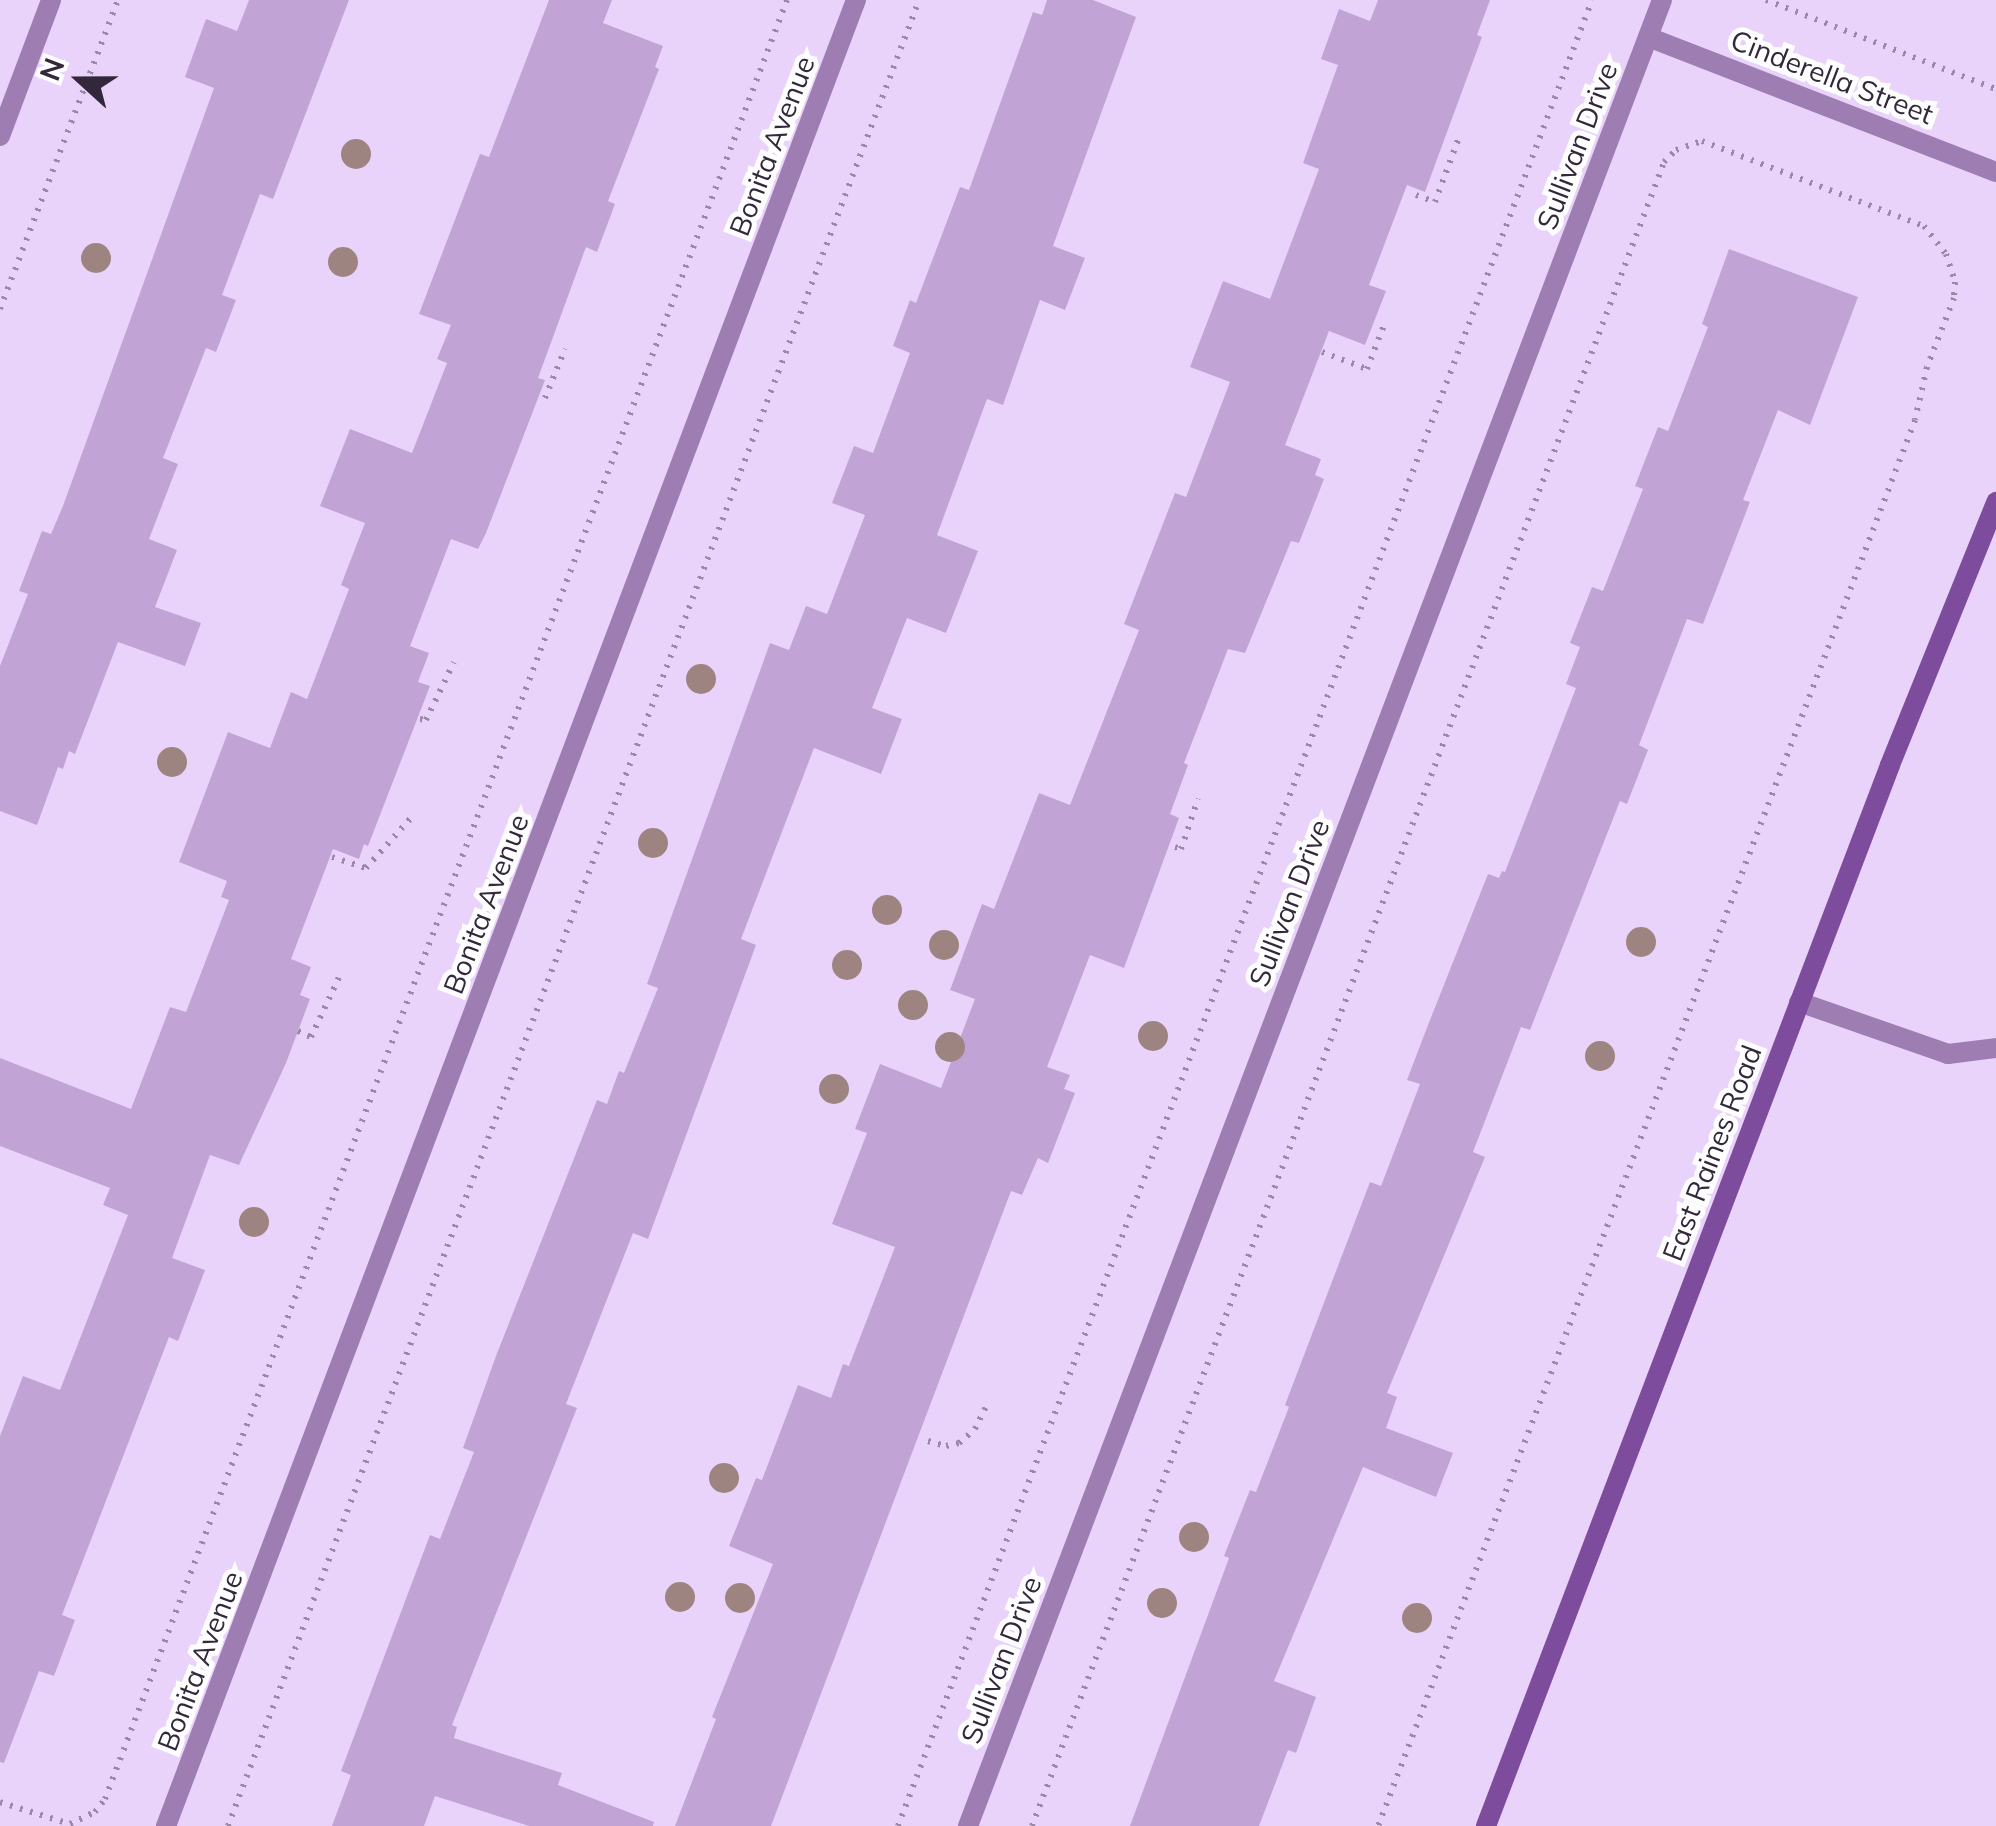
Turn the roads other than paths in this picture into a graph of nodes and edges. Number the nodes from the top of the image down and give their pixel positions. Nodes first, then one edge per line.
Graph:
1 (51, 0) edge
2 (856, 0) edge
3 (1662, 0) edge
4 (1648, 37) junction
5 (0, 136) edge
6 (1996, 172) edge
7 (1996, 502) edge
8 (1799, 1002) junction
9 (1996, 1048) edge
10 (166, 1826) edge
11 (968, 1826) edge
12 (1486, 1826) edge

1 - 5 street
2 - 10 street, Bonita Avenue
3 - 4 street, Sullivan Drive
4 - 6 street, Cinderella Street
4 - 11 street, Sullivan Drive
7 - 8 main road, East Raines Road
8 - 9 street
8 - 12 main road, East Raines Road

